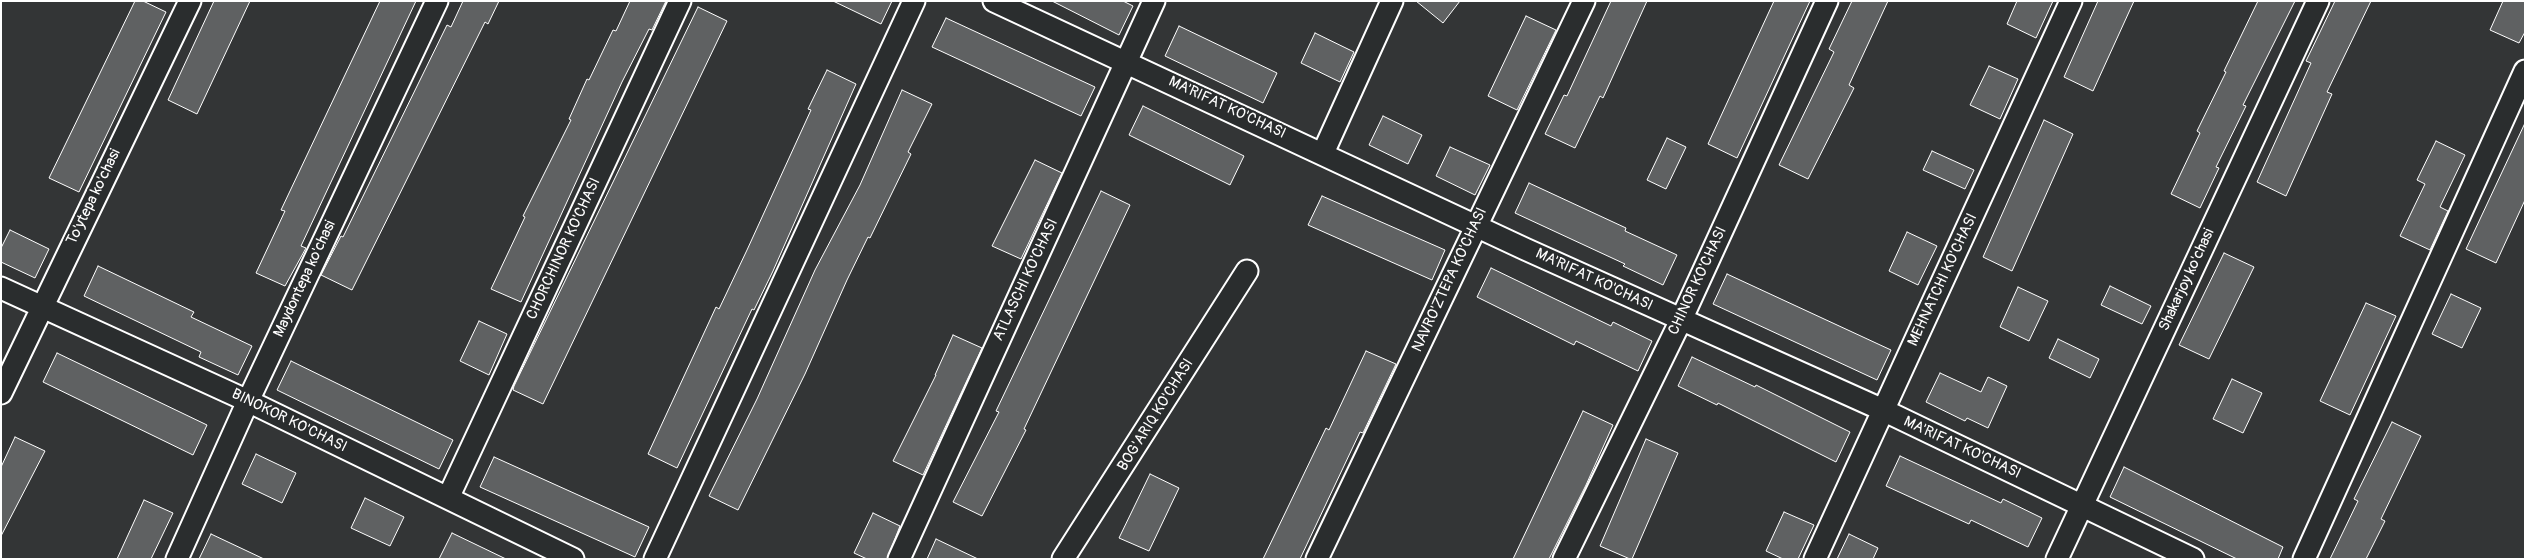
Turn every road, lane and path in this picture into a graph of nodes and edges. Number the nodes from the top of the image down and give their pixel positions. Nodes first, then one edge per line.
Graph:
1 (190, 1) edge
2 (437, 1) edge
3 (680, 1) edge
4 (914, 1) edge
5 (994, 1) edge
6 (1154, 1) edge
7 (1392, 1) edge
8 (1584, 1) edge
9 (1827, 1) edge
10 (2071, 1) edge
11 (2318, 1) edge
12 (1126, 62) junction
13 (2525, 71) edge
14 (1322, 153) junction
15 (1475, 225) junction
16 (1246, 271) dead end
17 (1, 288) edge
18 (41, 306) junction
19 (1681, 320) junction
20 (1, 393) edge
21 (248, 401) junction
22 (1883, 410) junction
23 (448, 498) junction
24 (2082, 505) junction
25 (176, 559) edge
26 (573, 559) edge
27 (655, 559) edge
28 (899, 559) edge
29 (1063, 559) edge
30 (1317, 559) edge
31 (1564, 559) edge
32 (1815, 559) edge
33 (2057, 559) edge
34 (2193, 559) edge
35 (2304, 559) edge

1 - 18 street, To'ytepa ko'chasi
2 - 21 street, Maydontepa ko'chasi
3 - 23 street, CHORCHINOR KO'CHASI
4 - 27 street
5 - 12 street, MA'RIFAT KO'CHASI
6 - 12 street, ATLASCHI KO'CHASI
7 - 14 street
8 - 15 street, NAVRO'ZTEPA KO'CHASI
9 - 19 street, CHINOR KO'CHASI
10 - 22 street, MEHNATCHI KO'CHASI
11 - 24 street, Shakarjoy ko'chasi
12 - 14 street, MA'RIFAT KO'CHASI
12 - 28 street, ATLASCHI KO'CHASI
13 - 35 street
14 - 15 street, MA'RIFAT KO'CHASI
15 - 19 street, MA'RIFAT KO'CHASI
15 - 30 street, NAVRO'ZTEPA KO'CHASI
16 - 29 street, BOG'ARIQ KO'CHASI
17 - 18 street, BINOKOR KO'CHASI
18 - 20 street, To'ytepa ko'chasi
18 - 21 street, BINOKOR KO'CHASI
19 - 22 street, MA'RIFAT KO'CHASI
19 - 31 street, CHINOR KO'CHASI
21 - 23 street, BINOKOR KO'CHASI
21 - 25 street, Maydontepa ko'chasi
22 - 24 street, MA'RIFAT KO'CHASI
22 - 32 street, MEHNATCHI KO'CHASI
23 - 26 street, BINOKOR KO'CHASI
24 - 33 street, Shakarjoy ko'chasi
24 - 34 street, MA'RIFAT KO'CHASI

